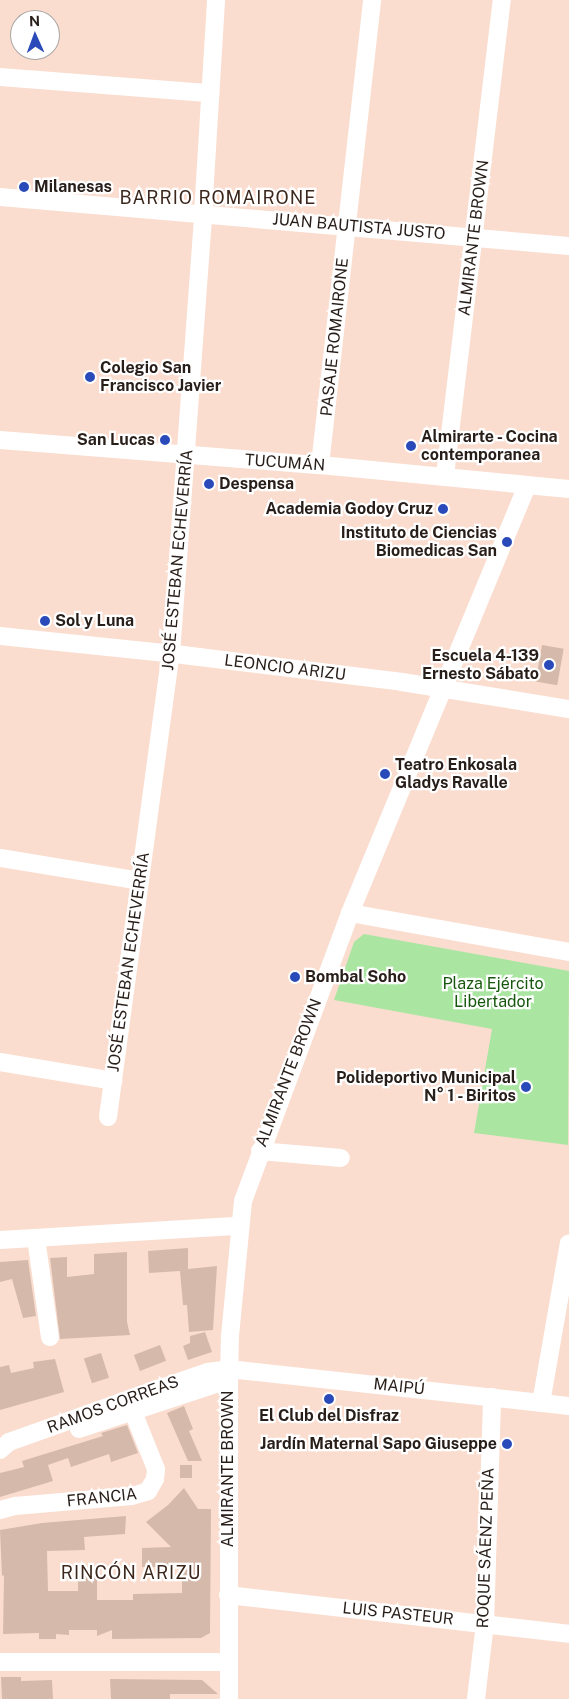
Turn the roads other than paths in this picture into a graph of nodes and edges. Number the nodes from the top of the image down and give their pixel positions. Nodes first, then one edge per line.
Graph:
1 (216, 0) edge
2 (372, 0) edge
3 (502, 0) edge
4 (0, 77) edge
5 (210, 93) junction
6 (0, 197) edge
7 (203, 214) junction
8 (347, 227) junction
9 (475, 237) junction
10 (569, 246) edge
11 (0, 440) edge
12 (187, 455) junction
13 (320, 465) junction
14 (445, 476) junction
15 (527, 485) junction
16 (569, 489) edge
17 (0, 636) edge
18 (171, 654) junction
19 (441, 688) junction
20 (569, 710) edge
21 (0, 858) edge
22 (140, 881) junction
23 (350, 913) junction
24 (569, 952) edge
25 (0, 1062) edge
26 (113, 1080) junction
27 (108, 1117) dead end
28 (260, 1151) junction
29 (341, 1158) dead end
30 (239, 1226) junction
31 (36, 1238) junction
32 (0, 1240) edge
33 (569, 1243) edge
34 (50, 1337) dead end
35 (229, 1375) junction
36 (492, 1397) junction
37 (541, 1403) junction
38 (569, 1406) edge
39 (133, 1412) junction
40 (0, 1451) edge
41 (0, 1510) edge
42 (228, 1594) junction
43 (485, 1624) junction
44 (569, 1634) edge
45 (0, 1662) edge
46 (229, 1662) junction
47 (229, 1699) edge
48 (476, 1699) edge

1 - 5 street, JOSÉ ESTEBAN ECHEVERRÍA
2 - 8 street, PASAJE ROMAIRONE
3 - 9 street, ALMIRANTE BROWN
4 - 5 street
5 - 7 street, JOSÉ ESTEBAN ECHEVERRÍA
6 - 7 street, JUAN BAUTISTA JUSTO
7 - 8 street, JUAN BAUTISTA JUSTO
7 - 12 street, JOSÉ ESTEBAN ECHEVERRÍA
8 - 9 street, JUAN BAUTISTA JUSTO
8 - 13 street, PASAJE ROMAIRONE
9 - 10 street, JUAN BAUTISTA JUSTO
9 - 14 street, ALMIRANTE BROWN
11 - 12 street, TUCUMÁN
12 - 13 street, TUCUMÁN
12 - 18 street, JOSÉ ESTEBAN ECHEVERRÍA
13 - 14 street, TUCUMÁN
14 - 15 street, TUCUMÁN
15 - 16 street, TUCUMÁN
15 - 19 street, ALMIRANTE BROWN
17 - 18 street, LEONCIO ARIZU
18 - 19 street, LEONCIO ARIZU
18 - 22 street, JOSÉ ESTEBAN ECHEVERRÍA
19 - 20 street, LEONCIO ARIZU
19 - 23 street, ALMIRANTE BROWN
21 - 22 street
22 - 26 street, JOSÉ ESTEBAN ECHEVERRÍA
23 - 24 street
23 - 28 street, ALMIRANTE BROWN
25 - 26 street
26 - 27 street, JOSÉ ESTEBAN ECHEVERRÍA
28 - 29 street
28 - 30 street, ALMIRANTE BROWN
30 - 31 street
30 - 35 street, ALMIRANTE BROWN
31 - 32 street
31 - 34 street
33 - 37 street
35 - 36 street, MAIPÚ
35 - 39 street, RAMOS CORREAS
35 - 40 street, RAMOS CORREAS
35 - 42 street, ALMIRANTE BROWN
36 - 37 street, MAIPÚ
36 - 43 street, ROQUE SÁENZ PEÑA
37 - 38 street, MAIPÚ
39 - 40 street, RAMOS CORREAS
39 - 41 street, FRANCIA
42 - 43 street, LUIS PASTEUR
42 - 46 street, ALMIRANTE BROWN
43 - 44 street, LUIS PASTEUR
43 - 48 street, ROQUE SÁENZ PEÑA
45 - 46 street
46 - 47 street, ALMIRANTE BROWN

